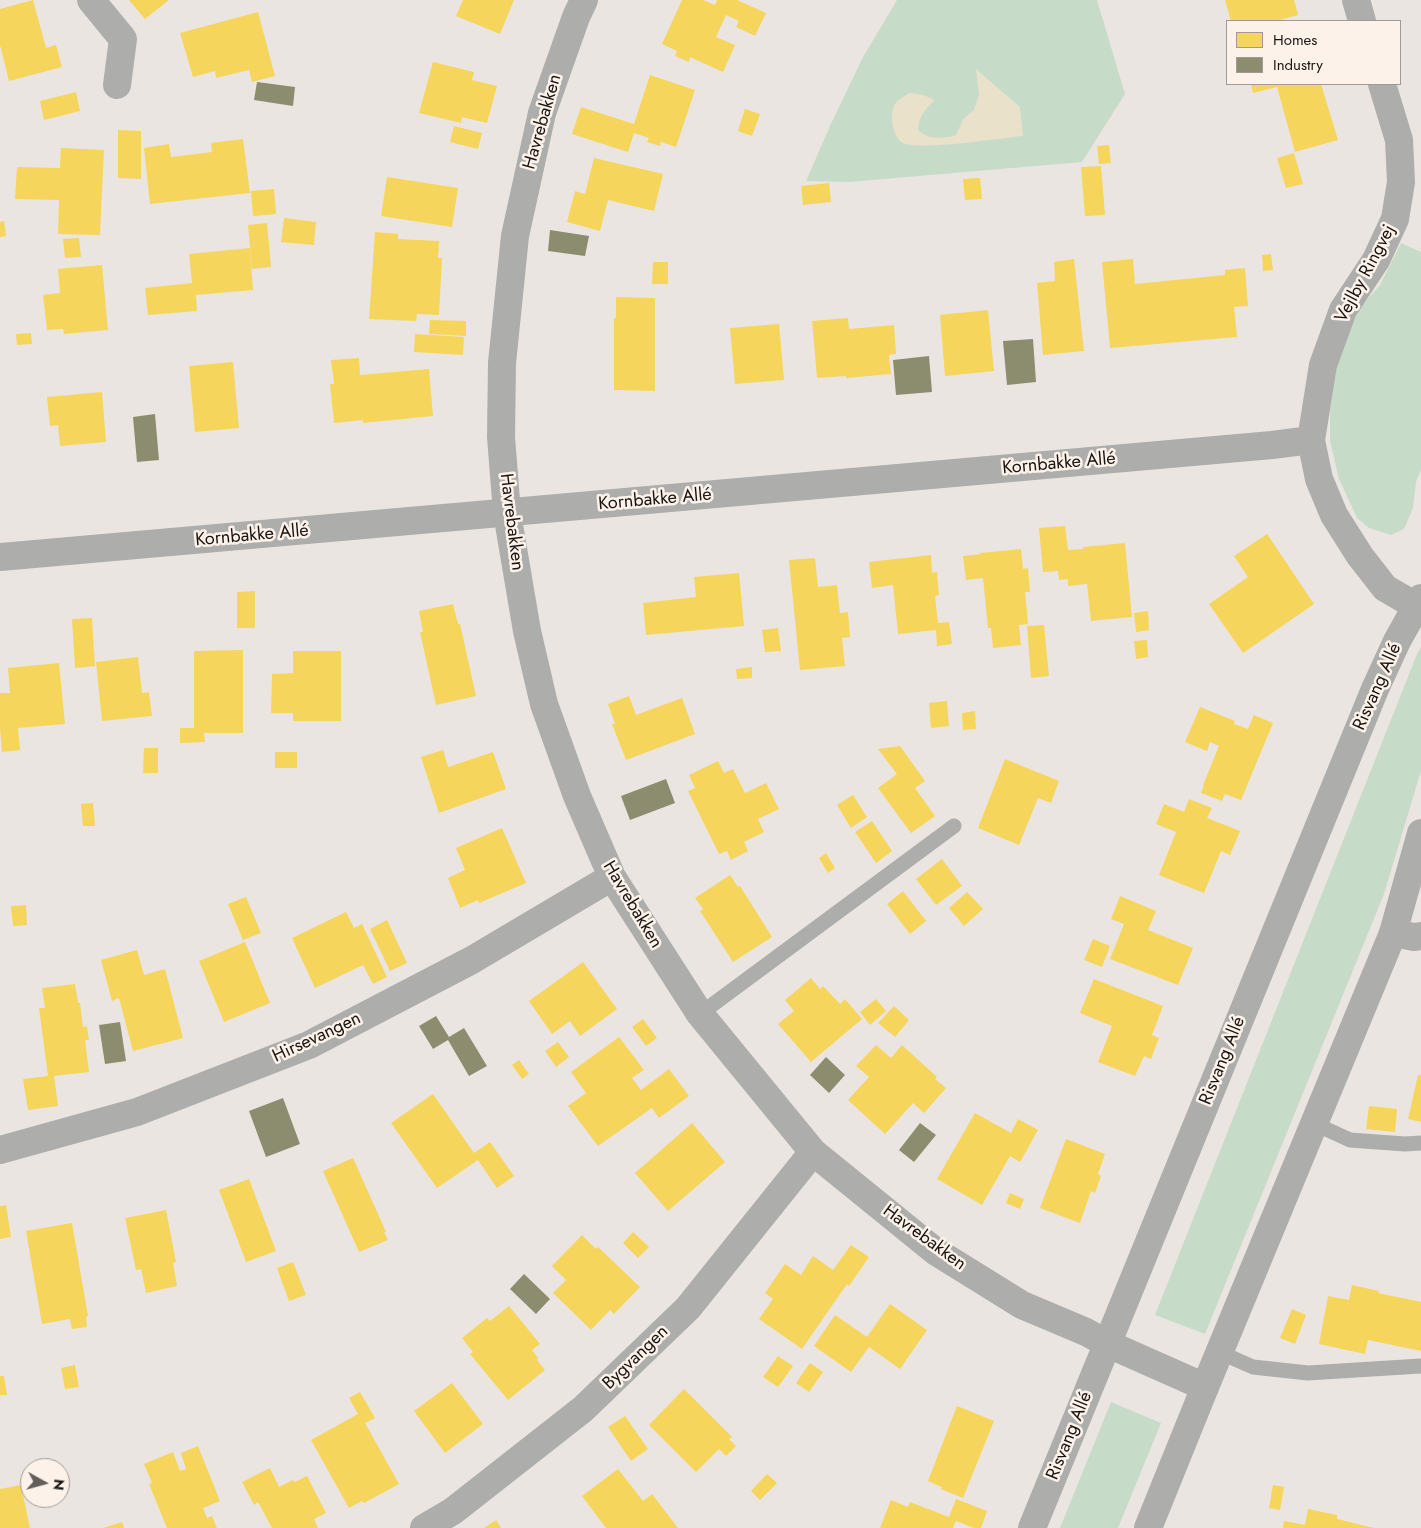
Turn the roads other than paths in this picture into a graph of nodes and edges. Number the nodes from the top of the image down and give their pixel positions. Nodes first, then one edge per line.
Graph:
1 (91, 0) edge
2 (584, 0) edge
3 (1356, 0) edge
4 (1362, 20) edge
5 (117, 85) dead end
6 (1382, 85) edge
7 (1311, 440) junction
8 (507, 513) junction
9 (0, 557) edge
10 (1418, 602) edge
11 (954, 826) dead end
12 (1421, 833) edge
13 (612, 877) junction
14 (1393, 933) junction
15 (1421, 936) edge
16 (700, 1014) junction
17 (1313, 1123) junction
18 (1421, 1143) edge
19 (0, 1150) edge
20 (813, 1152) junction
21 (1108, 1344) junction
22 (1219, 1352) junction
23 (1421, 1366) edge
24 (1205, 1387) junction
25 (424, 1528) edge
26 (1032, 1528) edge
27 (1148, 1528) edge

1 - 5 street
2 - 8 street, Havrebakken
3 - 4 street
6 - 7 street, Vejlby Ringvej
7 - 8 street, Kornbakke Allé
7 - 10 street, Vejlby Ringvej
8 - 9 street, Kornbakke Allé
8 - 13 street, Havrebakken
10 - 21 street, Risvang Allé
11 - 16 lane
12 - 14 street
13 - 16 street, Havrebakken
13 - 19 street, Hirsevangen
14 - 15 street
14 - 17 street
16 - 20 street, Havrebakken
17 - 18 lane
17 - 22 street
20 - 21 street, Havrebakken
20 - 25 street, Bygvangen
21 - 24 street, Havrebakken
21 - 26 street, Risvang Allé
22 - 23 lane
22 - 24 street
24 - 27 street

